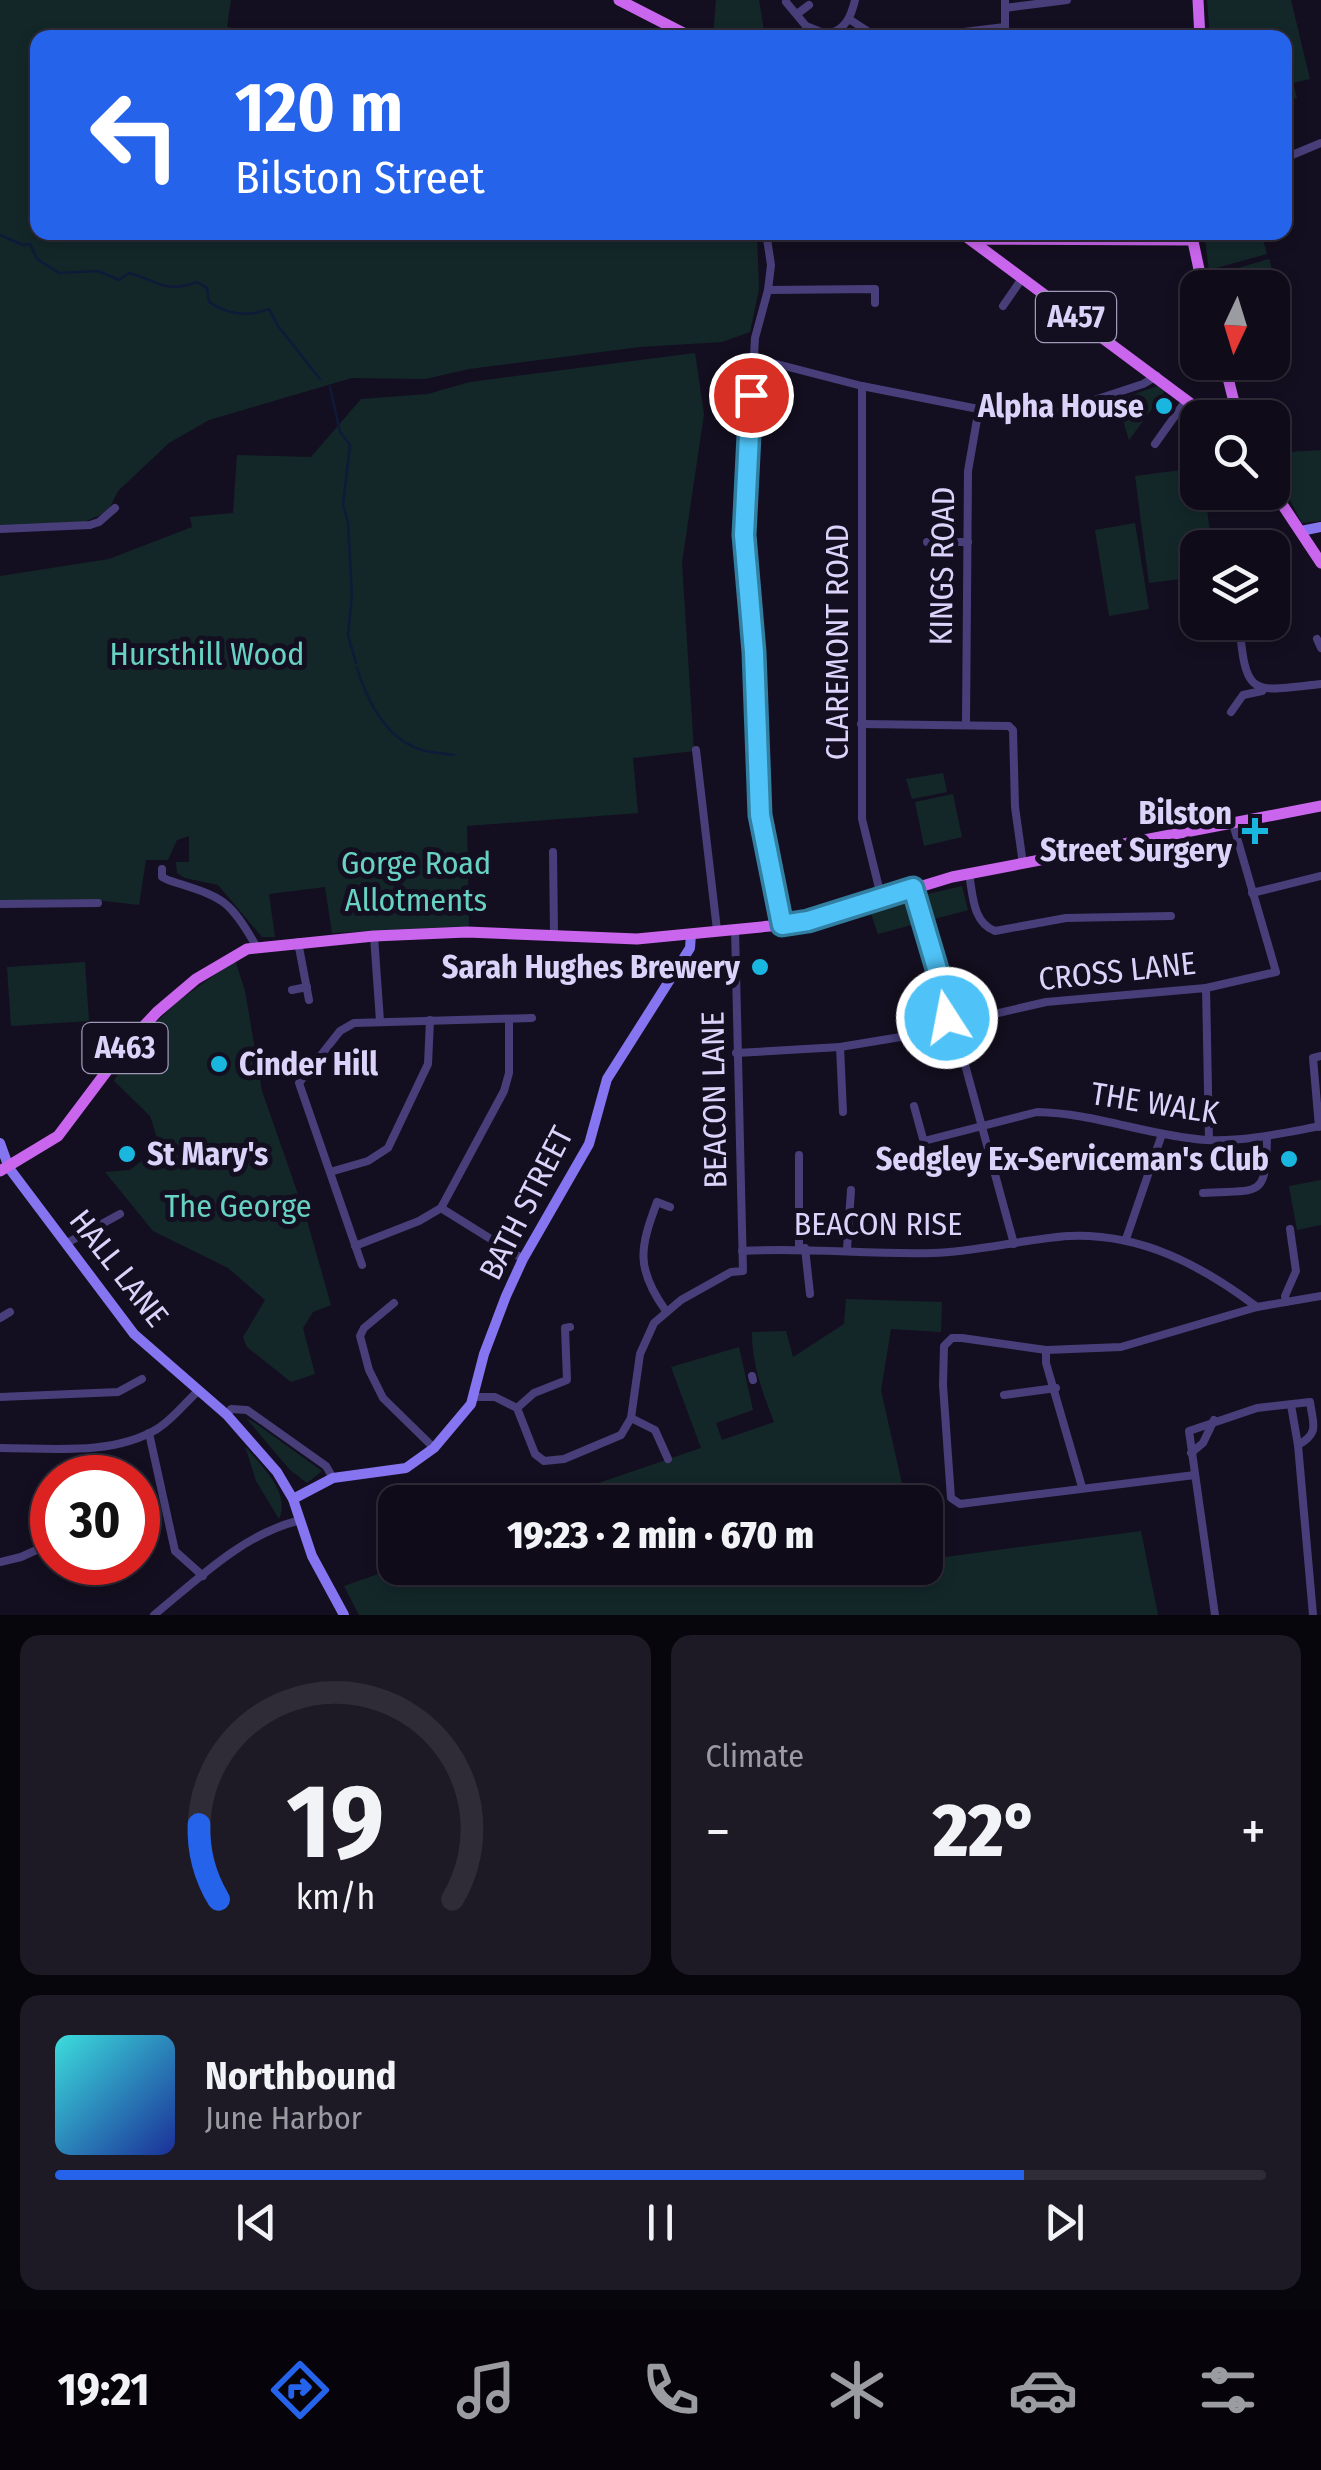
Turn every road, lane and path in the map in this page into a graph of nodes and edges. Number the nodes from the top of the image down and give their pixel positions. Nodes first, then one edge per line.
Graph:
1 (619, 0) edge
2 (856, 0) edge
3 (1067, 0) edge
4 (1198, 0) edge
5 (786, 2) edge
6 (1005, 4) edge
7 (809, 5) dead end
8 (796, 14) junction
9 (849, 19) junction
10 (1005, 27) joint
11 (677, 30) edge
12 (816, 30) edge
13 (837, 30) edge
14 (866, 30) edge
15 (980, 30) edge
16 (1200, 30) edge
17 (1321, 143) edge
18 (1292, 155) edge
19 (767, 240) edge
20 (980, 240) edge
21 (1193, 240) edge
22 (1199, 270) edge
23 (1023, 277) junction
24 (768, 290) junction
25 (875, 303) dead end
26 (1003, 306) dead end
27 (753, 363) junction
28 (1156, 376) junction
29 (862, 386) junction
30 (1187, 400) edge
31 (979, 408) junction
32 (1180, 410) edge
33 (1155, 444) dead end
34 (114, 508) dead end
35 (1286, 510) edge
36 (1321, 527) edge
37 (0, 529) edge
38 (1301, 531) junction
39 (926, 542) dead end
40 (968, 542) junction
41 (1321, 563) edge
42 (1240, 640) edge
43 (1321, 684) edge
44 (1264, 690) junction
45 (1232, 712) dead end
46 (861, 724) junction
47 (966, 724) junction
48 (696, 750) dead end
49 (1321, 806) edge
50 (1233, 824) junction
51 (553, 852) dead end
52 (1023, 864) junction
53 (162, 870) dead end
54 (969, 874) junction
55 (1321, 876) edge
56 (913, 888) junction
57 (1252, 893) junction
58 (881, 896) junction
59 (98, 903) dead end
60 (0, 904) edge
61 (1171, 916) dead end
62 (782, 925) junction
63 (735, 928) junction
64 (717, 930) junction
65 (554, 934) junction
66 (692, 934) junction
67 (374, 936) junction
68 (298, 942) junction
69 (256, 946) junction
70 (307, 987) junction
71 (1206, 988) junction
72 (292, 990) dead end
73 (309, 1000) dead end
74 (951, 1016) junction
75 (532, 1018) dead end
76 (509, 1019) junction
77 (380, 1020) junction
78 (430, 1020) junction
79 (964, 1021) junction
80 (942, 1030) junction
81 (958, 1040) junction
82 (840, 1047) junction
83 (736, 1053) junction
84 (1321, 1056) edge
85 (914, 1106) dead end
86 (843, 1112) dead end
87 (982, 1126) junction
88 (1320, 1126) edge
89 (1162, 1134) junction
90 (1267, 1136) junction
91 (1209, 1140) junction
92 (924, 1141) junction
93 (0, 1142) edge
94 (799, 1155) dead end
95 (4, 1170) edge
96 (330, 1172) junction
97 (933, 1176) dead end
98 (851, 1190) dead end
99 (1203, 1193) dead end
100 (670, 1207) dead end
101 (441, 1208) junction
102 (120, 1214) dead end
103 (1290, 1229) dead end
104 (1126, 1240) junction
105 (67, 1243) junction
106 (1014, 1244) junction
107 (356, 1246) junction
108 (802, 1248) junction
109 (847, 1249) junction
110 (742, 1252) junction
111 (522, 1258) junction
112 (362, 1266) dead end
113 (810, 1294) dead end
114 (1321, 1296) edge
115 (1286, 1302) junction
116 (1257, 1307) junction
117 (392, 1309) dead end
118 (666, 1311) junction
119 (10, 1312) dead end
120 (0, 1318) edge
121 (570, 1327) dead end
122 (1046, 1350) junction
123 (142, 1379) dead end
124 (1056, 1388) junction
125 (198, 1391) junction
126 (1010, 1392) dead end
127 (0, 1396) edge
128 (474, 1397) junction
129 (1291, 1405) junction
130 (518, 1408) junction
131 (227, 1415) junction
132 (631, 1418) junction
133 (1214, 1420) junction
134 (149, 1433) junction
135 (1298, 1445) junction
136 (0, 1448) edge
137 (434, 1448) junction
138 (1192, 1454) junction
139 (668, 1459) dead end
140 (1195, 1475) junction
141 (333, 1478) junction
142 (1082, 1487) junction
143 (292, 1499) junction
144 (297, 1521) junction
145 (30, 1553) edge
146 (0, 1562) edge
147 (202, 1576) junction
148 (340, 1614) edge
149 (1321, 1614) edge
150 (154, 1615) edge
151 (1215, 1615) edge
152 (1312, 1615) edge

1 - 11 main road
2 - 9 street
3 - 6 street
4 - 16 main road
5 - 8 street
6 - 10 street
7 - 8 street
8 - 12 street
9 - 13 street
9 - 14 street
10 - 15 street
17 - 18 street
19 - 24 street
20 - 23 main road, A457
21 - 22 main road
23 - 26 street
23 - 28 main road, A457
24 - 25 street
24 - 27 street
27 - 29 street
27 - 62 street
28 - 30 main road, A457
28 - 31 street
29 - 31 street
29 - 46 street, CLAREMONT ROAD
31 - 40 street, KINGS ROAD
32 - 33 street
34 - 37 street
35 - 38 main road
36 - 38 street
38 - 41 main road
39 - 40 street
40 - 47 street, KINGS ROAD
42 - 44 street
43 - 44 street
44 - 45 street
46 - 47 street
46 - 58 street, CLAREMONT ROAD
47 - 52 street
48 - 64 street
49 - 50 main road, A463
50 - 52 main road, A463
50 - 57 street
51 - 65 street
52 - 54 main road, A463
53 - 69 street
54 - 56 main road, A463
54 - 61 street
55 - 57 street
56 - 58 main road, A463
56 - 74 street
57 - 71 street, CROSS LANE
58 - 62 main road, A463
59 - 60 street
62 - 63 main road, A463
63 - 64 main road, A463
63 - 83 street, BEACON LANE
64 - 66 main road, A463
65 - 66 main road, A463
65 - 67 main road, A463
66 - 111 street, BATH STREET
67 - 68 main road, A463
67 - 77 street
68 - 69 main road, A463
68 - 70 street
69 - 95 main road, A463
70 - 72 street
70 - 73 street
71 - 79 street, CROSS LANE
71 - 91 street
74 - 79 street
74 - 80 street
75 - 76 street
76 - 78 street
76 - 101 street
77 - 78 street
77 - 96 street
78 - 96 street
79 - 81 street
80 - 81 street
80 - 82 street
81 - 87 street
82 - 83 street
82 - 86 street
83 - 110 street, BEACON LANE
84 - 88 street
85 - 92 street
87 - 89 street, THE WALK
87 - 92 street, THE WALK
87 - 106 street
88 - 90 street, THE WALK
89 - 91 street, THE WALK
89 - 104 street
90 - 91 street, THE WALK
90 - 99 street
92 - 97 street
93 - 95 street, HALL LANE
94 - 108 street
95 - 105 street, HALL LANE
96 - 107 street
98 - 109 street
100 - 118 street
101 - 107 street
101 - 111 street
102 - 105 street
103 - 115 street
104 - 106 street, BEACON RISE
104 - 116 street, BEACON RISE
105 - 125 street, HALL LANE
106 - 109 street, BEACON RISE
107 - 112 street
108 - 109 street, BEACON RISE
108 - 110 street, BEACON RISE
108 - 113 street
110 - 118 street, BEACON LANE
111 - 128 street, BATH STREET
114 - 115 street
115 - 116 street
116 - 122 street
117 - 137 street
118 - 132 street
119 - 120 street
121 - 130 street
122 - 124 street
122 - 142 street
123 - 127 street
124 - 126 street
124 - 142 street
125 - 131 street, HALL LANE
125 - 134 street
128 - 130 street
128 - 137 street
129 - 133 street
129 - 135 street
129 - 135 street
130 - 132 street
131 - 141 street
131 - 143 street, HALL LANE
132 - 139 street
133 - 138 street
133 - 138 street
134 - 136 street
134 - 147 street
135 - 152 street
137 - 141 street
138 - 140 street
140 - 142 street
140 - 151 street
141 - 143 street
143 - 144 street
144 - 147 street
144 - 148 street
145 - 146 street
147 - 150 street
149 - 152 street

